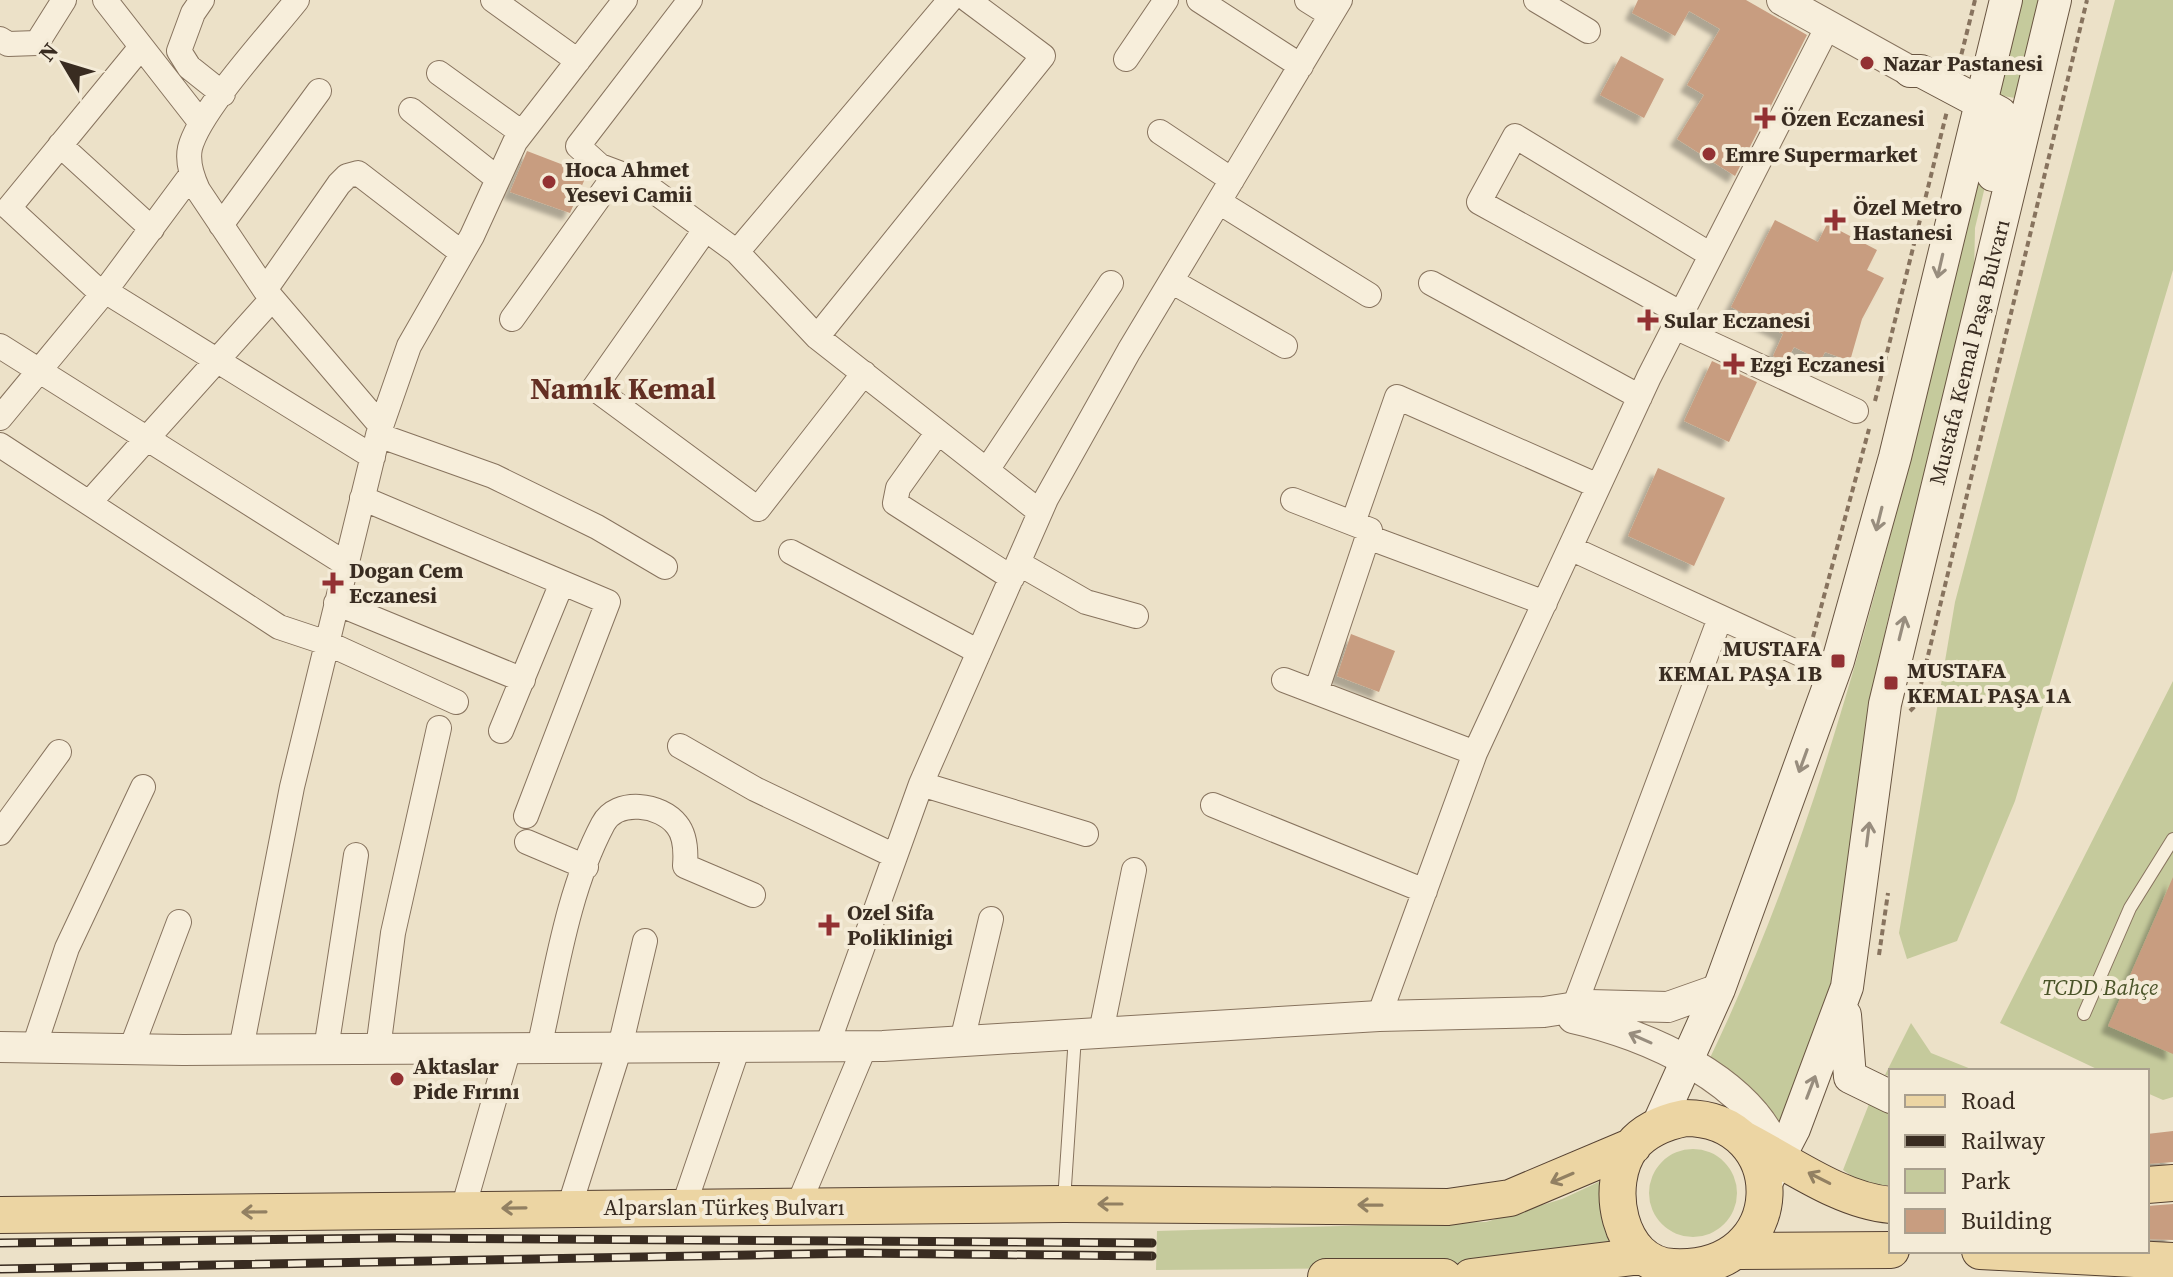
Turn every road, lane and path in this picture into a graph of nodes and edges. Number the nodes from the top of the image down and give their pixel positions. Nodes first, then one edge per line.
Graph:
1 (64, 0) edge
2 (105, 0) edge
3 (202, 0) edge
4 (297, 0) edge
5 (493, 0) edge
6 (625, 0) edge
7 (690, 0) edge
8 (950, 0) edge
9 (968, 0) edge
10 (1166, 0) edge
11 (1199, 0) edge
12 (1307, 0) edge
13 (1536, 0) edge
14 (1782, 0) edge
15 (1975, 0) edge
16 (2006, 0) edge
17 (2055, 0) edge
18 (2087, 0) edge
19 (1336, 7) edge
20 (1000, 9) edge
21 (1829, 24) junction
22 (1588, 31) dead end
23 (0, 39) edge
24 (2046, 39) junction
25 (141, 47) junction
26 (1126, 59) dead end
27 (578, 61) junction
28 (1301, 66) junction
29 (1910, 71) joint
30 (439, 73) dead end
31 (319, 91) dead end
32 (223, 94) junction
33 (1964, 100) junction
34 (411, 110) dead end
35 (201, 123) junction
36 (1160, 132) dead end
37 (522, 133) junction
38 (60, 145) junction
39 (191, 175) junction
40 (615, 175) junction
41 (498, 179) junction
42 (1232, 180) junction
43 (1219, 202) junction
44 (221, 225) junction
45 (152, 229) junction
46 (705, 230) junction
47 (737, 252) junction
48 (462, 253) junction
49 (1711, 255) junction
50 (1988, 275) junction
51 (1171, 281) junction
52 (1111, 283) dead end
53 (1431, 283) dead end
54 (104, 292) junction
55 (269, 294) junction
56 (1369, 295) dead end
57 (512, 319) dead end
58 (1678, 320) junction
59 (817, 337) junction
60 (0, 346) edge
61 (1285, 346) dead end
62 (216, 360) junction
63 (39, 368) junction
64 (864, 373) junction
65 (1640, 397) junction
66 (1866, 416) junction
67 (0, 418) edge
68 (938, 432) junction
69 (149, 438) junction
70 (377, 439) junction
71 (0, 445) edge
72 (987, 470) junction
73 (1598, 486) junction
74 (362, 498) junction
75 (1293, 500) dead end
76 (89, 503) junction
77 (1040, 512) junction
78 (1361, 530) junction
79 (1570, 548) junction
80 (791, 552) dead end
81 (346, 564) junction
82 (665, 567) dead end
83 (1015, 570) junction
84 (561, 585) junction
85 (336, 603) junction
86 (1545, 603) junction
87 (1136, 616) dead end
88 (1720, 618) junction
89 (327, 643) junction
90 (979, 652) junction
91 (1824, 672) junction
92 (523, 680) junction
93 (1284, 680) dead end
94 (1316, 692) junction
95 (456, 702) dead end
96 (1895, 710) junction
97 (439, 728) dead end
98 (501, 731) dead end
99 (680, 746) dead end
100 (59, 752) dead end
101 (1475, 753) junction
102 (921, 784) junction
103 (143, 787) dead end
104 (1213, 805) dead end
105 (526, 816) dead end
106 (0, 833) edge
107 (1086, 834) dead end
108 (527, 842) dead end
109 (2171, 847) edge
110 (356, 855) dead end
111 (895, 856) junction
112 (586, 867) junction
113 (1134, 870) dead end
114 (1425, 891) junction
115 (753, 895) dead end
116 (991, 919) dead end
117 (179, 922) dead end
118 (645, 941) dead end
119 (1719, 989) junction
120 (1844, 997) junction
121 (1563, 1012) junction
122 (2084, 1014) dead end
123 (1379, 1016) junction
124 (1088, 1033) junction
125 (962, 1041) junction
126 (827, 1046) junction
127 (865, 1046) junction
128 (0, 1047) edge
129 (34, 1047) junction
130 (620, 1047) junction
131 (738, 1047) junction
132 (509, 1048) junction
133 (539, 1048) junction
134 (131, 1049) junction
135 (241, 1049) junction
136 (326, 1049) junction
137 (378, 1049) junction
138 (1688, 1062) junction
139 (1889, 1096) edge
140 (1645, 1136) junction
141 (1772, 1171) junction
142 (2173, 1183) edge
143 (2149, 1185) edge
144 (1064, 1204) junction
145 (1889, 1205) edge
146 (569, 1208) junction
147 (683, 1208) junction
148 (797, 1208) junction
149 (463, 1209) junction
150 (0, 1215) edge
151 (1889, 1250) edge
152 (2019, 1253) edge
153 (2173, 1261) edge
154 (1736, 1264) edge
155 (1641, 1266) edge
156 (1423, 1276) edge
157 (1338, 1277) edge
158 (1471, 1277) edge

1 - 23 street
2 - 25 street
3 - 32 street
4 - 32 street
5 - 27 street
6 - 27 street
7 - 40 street
8 - 47 street
9 - 20 street
10 - 26 street
11 - 28 street
12 - 19 street
13 - 22 street
14 - 21 street
15 - 33 path
16 - 33 main road
17 - 24 main road, Mustafa Kemal Paşa Bulvarı
18 - 96 path
19 - 28 street
20 - 59 street
21 - 29 street
21 - 49 street
24 - 33 main road
24 - 50 main road, Mustafa Kemal Paşa Bulvarı
25 - 35 street
25 - 38 street
27 - 37 street
28 - 42 street
29 - 33 main road
30 - 37 street
31 - 44 street
32 - 35 street
33 - 50 main road
33 - 66 path
33 -> 91 main road
34 - 41 street
35 - 39 street
36 - 42 street
37 - 41 street
38 - 45 street
38 - 54 street
39 - 44 street
39 - 45 street
40 - 46 street
40 - 57 street
41 - 48 street
42 - 43 street
43 - 51 street
43 - 56 street
44 - 55 street
45 - 54 street
46 - 47 street
46 - 64 street
47 - 59 street
48 - 55 street
48 - 70 street
49 - 58 street
49 - 58 street
96 -> 50 main road, Mustafa Kemal Paşa Bulvarı
51 - 61 street
51 - 77 street
52 - 72 street
53 - 65 street
54 - 62 street
54 - 63 street
55 - 62 street
55 - 70 street
58 - 65 street
58 - 66 street
59 - 64 street
60 - 63 street
62 - 69 street
62 - 70 street
63 - 67 street
63 - 69 street
64 - 68 street
65 - 73 street
66 - 91 path
68 - 72 street
68 - 83 street
69 - 76 street
69 - 81 street
70 - 74 street
70 - 82 street
71 - 76 street
72 - 77 street
73 - 78 street
73 - 79 street
74 - 81 street
74 - 84 street
75 - 78 street
76 - 89 street
77 - 83 street
78 - 86 street
78 - 94 street
79 - 86 street
79 - 88 street
80 - 90 street
81 - 85 street
83 - 87 street
83 - 90 street
84 - 92 street
84 - 105 street
85 - 89 street
85 - 92 street
86 - 101 street
88 - 91 street
88 - 121 street
89 - 95 street
89 - 135 street
90 - 102 street
91 -> 119 main road
92 - 98 street
93 - 94 street
94 - 101 street
120 -> 96 main road, Mustafa Kemal Paşa Bulvarı
97 - 137 street
99 - 111 street
100 - 106 street
101 - 114 street
102 - 107 street
102 - 111 street
103 - 129 street
104 - 114 street
108 - 112 street
109 - 122 lane
110 - 136 street
111 - 126 street
112 - 115 street
112 - 133 street
113 - 124 street
114 - 123 street
116 - 125 street
117 - 134 street
118 - 130 street
119 - 121 street
119 - 138 main road
120 - 139 main road
141 -> 120 main road
121 - 123 street
138 -> 121 street
123 - 124 street
124 - 125 street
124 - 144 lane
125 - 127 street
126 - 127 street
126 - 131 street
127 - 148 street
128 - 129 street
129 - 134 street
130 - 131 street
130 - 133 street
130 - 146 street
131 - 147 street
132 - 133 street
132 - 137 street
132 - 149 street
134 - 135 street
135 - 136 street
136 - 137 street
138 - 140 main road
138 - 141 street
140 - 141 main road
140 -> 144 main road, Alparslan Türkeş Bulvarı
140 - 155 main road
145 -> 141 main road
141 - 154 main road
142 - 143 main road
144 - 148 main road, Alparslan Türkeş Bulvarı
146 - 147 main road, Alparslan Türkeş Bulvarı
146 -> 149 main road, Alparslan Türkeş Bulvarı
147 - 148 main road, Alparslan Türkeş Bulvarı
149 -> 150 main road, Alparslan Türkeş Bulvarı
151 - 154 main road
152 - 153 main road
154 - 155 main road
155 - 158 main road
156 - 157 main road

